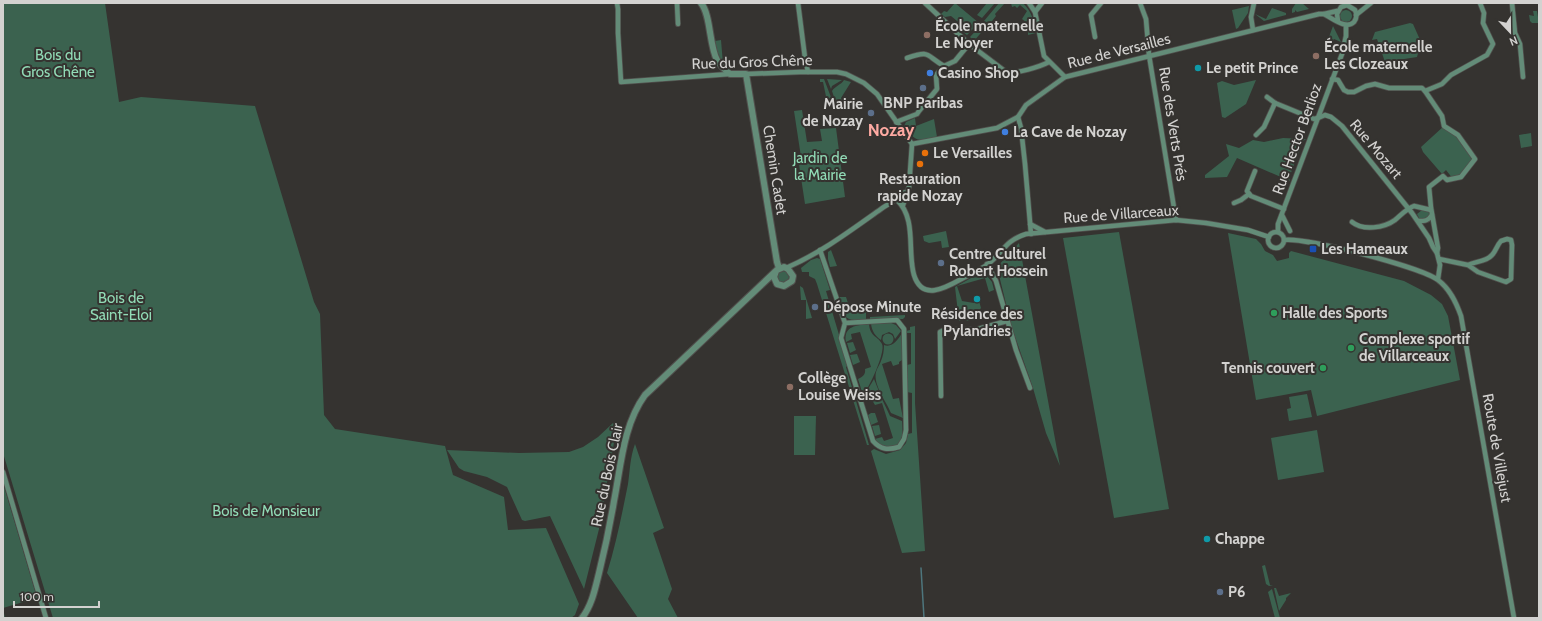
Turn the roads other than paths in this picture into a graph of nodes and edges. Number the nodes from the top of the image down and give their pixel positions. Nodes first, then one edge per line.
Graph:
1 (617, 3) edge
2 (677, 3) edge
3 (701, 3) edge
4 (798, 3) edge
5 (925, 3) edge
6 (1029, 3) edge
7 (1042, 3) edge
8 (1101, 3) edge
9 (1140, 3) edge
10 (1254, 3) edge
11 (1358, 3) edge
12 (1371, 3) edge
13 (1480, 3) edge
14 (1512, 3) edge
15 (1350, 6) junction
16 (1337, 11) junction
17 (1035, 12) junction
18 (1324, 14) junction
19 (1356, 15) junction
20 (1338, 21) junction
21 (678, 24) dead end
22 (1346, 25) junction
23 (1253, 30) junction
24 (1095, 37) dead end
25 (969, 43) junction
26 (1149, 55) junction
27 (907, 58) dead end
28 (1049, 62) junction
29 (944, 66) junction
30 (808, 72) junction
31 (730, 74) junction
32 (746, 74) junction
33 (1065, 76) junction
34 (1523, 78) dead end
35 (1332, 79) junction
36 (1425, 91) junction
37 (1267, 97) dead end
38 (1275, 103) junction
39 (1018, 117) junction
40 (1318, 118) junction
41 (896, 122) junction
42 (1256, 135) dead end
43 (912, 144) junction
44 (1255, 171) dead end
45 (907, 192) junction
46 (1249, 194) junction
47 (897, 200) junction
48 (1234, 203) dead end
49 (903, 205) junction
50 (1284, 208) junction
51 (1409, 208) junction
52 (1430, 211) junction
53 (1282, 215) junction
54 (1417, 219) junction
55 (1176, 220) junction
56 (1352, 222) dead end
57 (1030, 224) junction
58 (1290, 231) dead end
59 (1045, 232) junction
60 (1278, 232) junction
61 (1030, 234) junction
62 (1269, 237) junction
63 (1284, 240) junction
64 (820, 250) junction
65 (1437, 253) junction
66 (1439, 259) junction
67 (796, 263) junction
68 (987, 264) junction
69 (1468, 265) junction
70 (780, 269) junction
71 (792, 272) junction
72 (1438, 279) junction
73 (776, 282) junction
74 (758, 290) junction
75 (1007, 321) junction
76 (845, 323) junction
77 (1030, 388) dead end
78 (941, 396) dead end
79 (3, 472) edge
80 (46, 618) edge
81 (582, 618) edge
82 (1514, 618) edge

1 - 31 street, Rue du Gros Chêne
2 - 21 street
3 - 31 street
4 - 30 street
5 - 25 street
6 - 17 street
7 - 17 street
8 - 24 street
9 - 26 street, Rue des Verts Prés
10 - 23 street
11 - 15 street
12 - 19 street
13 - 36 street
14 - 34 street
15 - 16 street
15 - 19 street
16 - 18 street, Rue de Versailles
16 - 20 street
17 - 28 street
18 - 20 street
18 - 23 street, Rue de Versailles
19 - 22 street
20 - 22 street
22 - 35 street, Rue Hector Berlioz
23 - 26 street, Rue de Versailles
25 - 28 street
25 - 29 street
26 - 33 street, Rue de Versailles
26 - 55 street, Rue des Verts Prés
27 - 29 street
28 - 33 street
29 - 41 street
30 - 32 street, Rue du Gros Chêne
30 - 41 street, Rue du Gros Chêne
31 - 32 street, Rue du Gros Chêne
32 - 70 street, Chemin Cadet
33 - 39 street, Rue de Versailles
35 - 36 street
35 - 40 street, Rue Hector Berlioz
36 - 52 street, Rue Mozart
37 - 38 street
38 - 40 street
38 - 42 street
39 - 43 street, Rue de Versailles
39 - 57 street
40 - 50 street, Rue Hector Berlioz
40 - 51 street, Rue Mozart
41 - 43 street
43 - 45 street
44 - 46 street
45 - 47 street, Rue du Bois Clair
45 - 49 street
46 - 48 street
46 - 50 street
47 - 49 street
47 - 64 street, Rue du Bois Clair
49 - 68 street, Rue de Villarceaux
50 - 53 street, Rue Hector Berlioz
51 - 52 street
51 - 54 street, Rue Mozart
51 - 56 street
52 - 54 street
52 - 54 street
52 - 65 street, Rue Mozart
53 - 58 street, Rue Hector Berlioz
53 - 60 street, Rue Hector Berlioz
54 - 65 street, Rue Mozart
55 - 59 street, Rue de Villarceaux
55 - 62 street, Rue de Villarceaux
57 - 59 street, Rue de Villarceaux
57 - 61 street
59 - 61 street, Rue de Villarceaux
60 - 62 street
60 - 63 street
61 - 68 street, Rue de Villarceaux
62 - 63 street
63 - 72 street
64 - 67 street, Rue du Bois Clair
64 - 76 street
65 - 66 street, Rue Mozart
66 - 69 street
66 - 72 street, Rue Mozart
67 - 70 street, Rue du Bois Clair
67 - 71 street
68 - 75 street
69 - 69 street
70 - 71 street
70 - 73 street
70 - 74 street, Rue du Bois Clair
71 - 73 street
72 - 82 street, Route de Villejust
73 - 74 street, Rue du Bois Clair
74 - 81 street, Rue du Bois Clair
75 - 77 street
75 - 78 street
76 - 76 street
79 - 80 street

